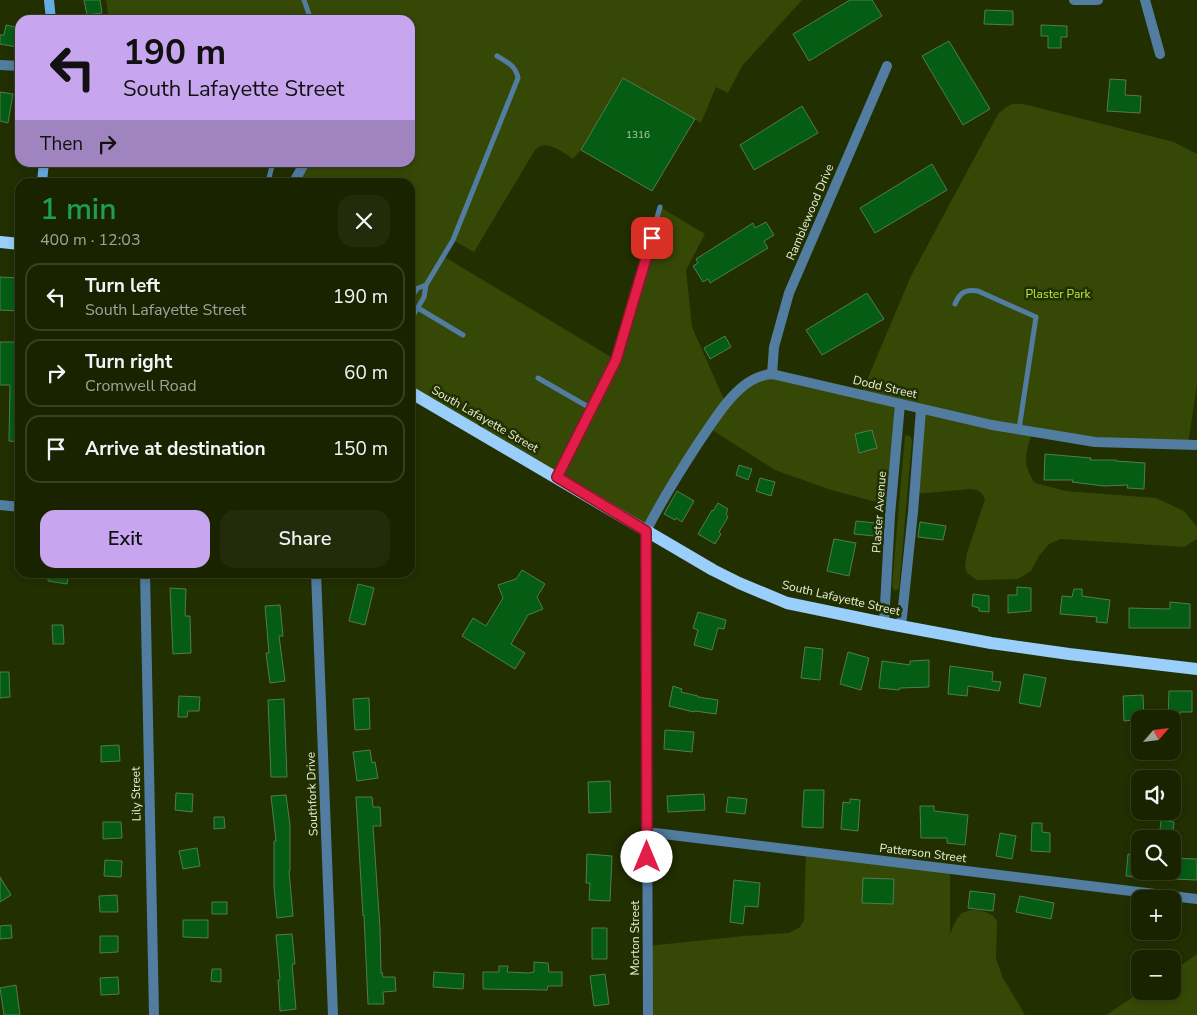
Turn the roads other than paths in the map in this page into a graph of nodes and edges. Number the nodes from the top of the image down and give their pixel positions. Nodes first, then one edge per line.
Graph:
1 (49, 0) edge
2 (304, 0) edge
3 (1074, 0) edge
4 (1098, 0) edge
5 (1144, 0) edge
6 (50, 15) edge
7 (309, 15) edge
8 (1160, 54) dead end
9 (497, 56) dead end
10 (0, 65) edge
11 (15, 66) edge
12 (887, 66) dead end
13 (302, 167) edge
14 (296, 178) edge
15 (660, 207) dead end
16 (0, 242) edge
17 (15, 244) edge
18 (426, 285) junction
19 (415, 292) edge
20 (955, 304) dead end
21 (418, 308) junction
22 (415, 313) edge
23 (463, 336) dead end
24 (772, 374) junction
25 (538, 378) dead end
26 (415, 395) edge
27 (900, 404) junction
28 (592, 408) junction
29 (921, 409) junction
30 (1019, 430) junction
31 (1197, 445) edge
32 (557, 477) junction
33 (0, 505) edge
34 (15, 506) edge
35 (646, 531) junction
36 (145, 578) edge
37 (316, 578) edge
38 (884, 622) junction
39 (901, 626) junction
40 (1197, 669) edge
41 (647, 832) junction
42 (1197, 898) edge
43 (154, 1015) edge
44 (333, 1015) edge
45 (648, 1015) edge

1 - 6 street
2 - 7 lane
3 - 4 street
5 - 8 street
9 - 18 lane
10 - 11 street
12 - 24 street, Ramblewood Drive
13 - 14 street
15 - 28 lane
16 - 17 main road
18 - 19 lane
18 - 21 lane
20 - 30 lane
21 - 22 lane
21 - 23 lane
24 - 27 street, Dodd Street
24 - 35 street
25 - 28 lane
26 - 32 main road, South Lafayette Street
27 - 29 street, Dodd Street
27 - 38 street, Plaster Avenue
28 - 32 lane
29 - 30 street, Dodd Street
29 - 39 street
30 - 31 street, Dodd Street
32 - 35 main road, South Lafayette Street
33 - 34 street
35 - 38 main road, South Lafayette Street
35 - 41 street, Morton Street
36 - 43 street, Lily Street
37 - 44 street, Southfork Drive
38 - 39 main road, South Lafayette Street
39 - 40 main road, South Lafayette Street
41 - 42 street, Patterson Street
41 - 45 street, Morton Street

